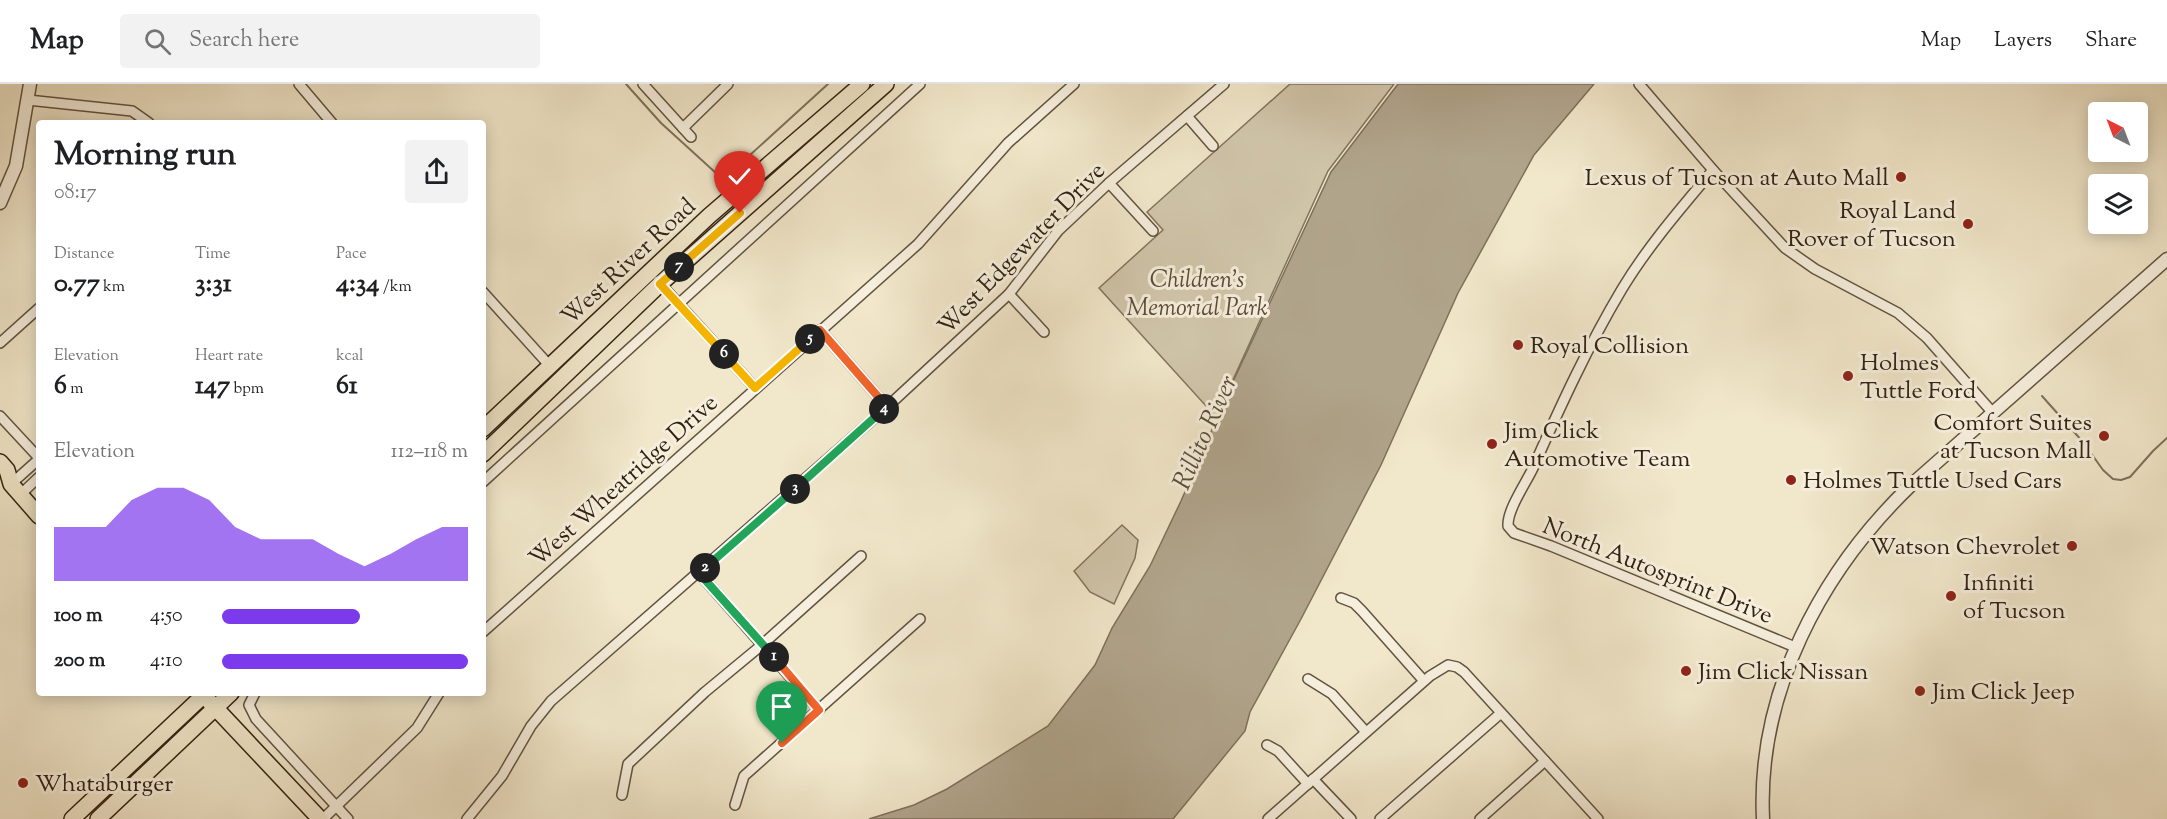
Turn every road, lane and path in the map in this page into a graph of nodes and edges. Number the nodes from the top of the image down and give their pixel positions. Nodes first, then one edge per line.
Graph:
1 (30, 84) edge
2 (300, 84) edge
3 (643, 84) edge
4 (728, 84) edge
5 (862, 84) edge
6 (886, 84) edge
7 (920, 84) edge
8 (1074, 84) edge
9 (1224, 84) edge
10 (1639, 84) edge
11 (28, 100) junction
12 (1186, 116) junction
13 (145, 120) edge
14 (330, 120) edge
15 (683, 128) junction
16 (691, 137) dead end
17 (1213, 147) dead end
18 (1713, 170) junction
19 (1109, 183) junction
20 (0, 203) edge
21 (1153, 231) dead end
22 (2167, 259) edge
23 (649, 272) junction
24 (660, 284) junction
25 (1009, 294) junction
26 (486, 295) edge
27 (679, 303) junction
28 (36, 311) edge
29 (820, 330) junction
30 (1044, 332) dead end
31 (0, 343) edge
32 (549, 366) junction
33 (755, 388) junction
34 (887, 407) junction
35 (1993, 413) junction
36 (0, 416) edge
37 (486, 426) edge
38 (486, 451) edge
39 (36, 456) edge
40 (0, 462) edge
41 (36, 462) edge
42 (36, 478) edge
43 (486, 479) edge
44 (10, 487) edge
45 (36, 513) edge
46 (861, 556) dead end
47 (699, 573) junction
48 (1341, 598) dead end
49 (920, 619) dead end
50 (486, 629) edge
51 (763, 644) junction
52 (1795, 646) junction
53 (1308, 679) dead end
54 (1424, 681) junction
55 (201, 696) edge
56 (205, 696) edge
57 (228, 696) edge
58 (254, 696) edge
59 (437, 696) edge
60 (215, 708) junction
61 (819, 710) junction
62 (1501, 713) junction
63 (1366, 732) junction
64 (1267, 745) dead end
65 (1545, 761) junction
66 (1311, 781) junction
67 (622, 795) dead end
68 (735, 805) dead end
69 (337, 806) junction
70 (72, 819) edge
71 (98, 819) edge
72 (321, 819) edge
73 (348, 819) edge
74 (467, 819) edge
75 (1268, 819) edge
76 (1351, 819) edge
77 (1380, 819) edge
78 (1480, 819) edge
79 (1598, 819) edge
80 (1763, 819) edge

1 - 11 street
2 - 14 street
3 - 15 street
4 - 15 street
5 - 23 main road, West River Road
6 - 24 main road, West River Road
7 - 27 street
8 - 29 street, West Wheatridge Drive
9 - 12 street, West Edgewater Drive
10 - 18 street
11 - 13 street
11 - 20 street
12 - 17 street
12 - 19 street, West Edgewater Drive
15 - 16 street
18 - 35 street
18 - 52 street, North Autosprint Drive
19 - 21 street
19 - 25 street, West Edgewater Drive
22 - 35 street
23 - 24 street
23 - 32 main road, West River Road
24 - 27 street
24 - 38 main road, West River Road
25 - 30 street
25 - 34 street, West Edgewater Drive
26 - 32 street
27 - 33 street
27 - 43 street
28 - 31 street
29 - 33 street, West Wheatridge Drive
29 - 34 street
32 - 37 main road, West River Road
33 - 50 street, West Wheatridge Drive
34 - 47 street, West Edgewater Drive
35 - 52 street
36 - 39 street
40 - 44 main road
41 - 44 street
42 - 44 street
44 - 45 main road
46 - 51 street
47 - 51 street
47 - 74 street, West Edgewater Drive
48 - 54 street
49 - 61 street
51 - 61 street
51 - 67 street
52 - 80 street
53 - 63 street
54 - 62 street
54 - 63 street
55 - 70 main road
56 - 60 main road
57 - 60 main road
58 - 69 street
59 - 69 street
60 - 71 main road
60 - 72 main road
61 - 68 street
62 - 65 street
62 - 77 street
63 - 66 street
64 - 66 street
65 - 78 street
65 - 79 street
66 - 75 street
66 - 76 street
69 - 72 street
69 - 73 street

